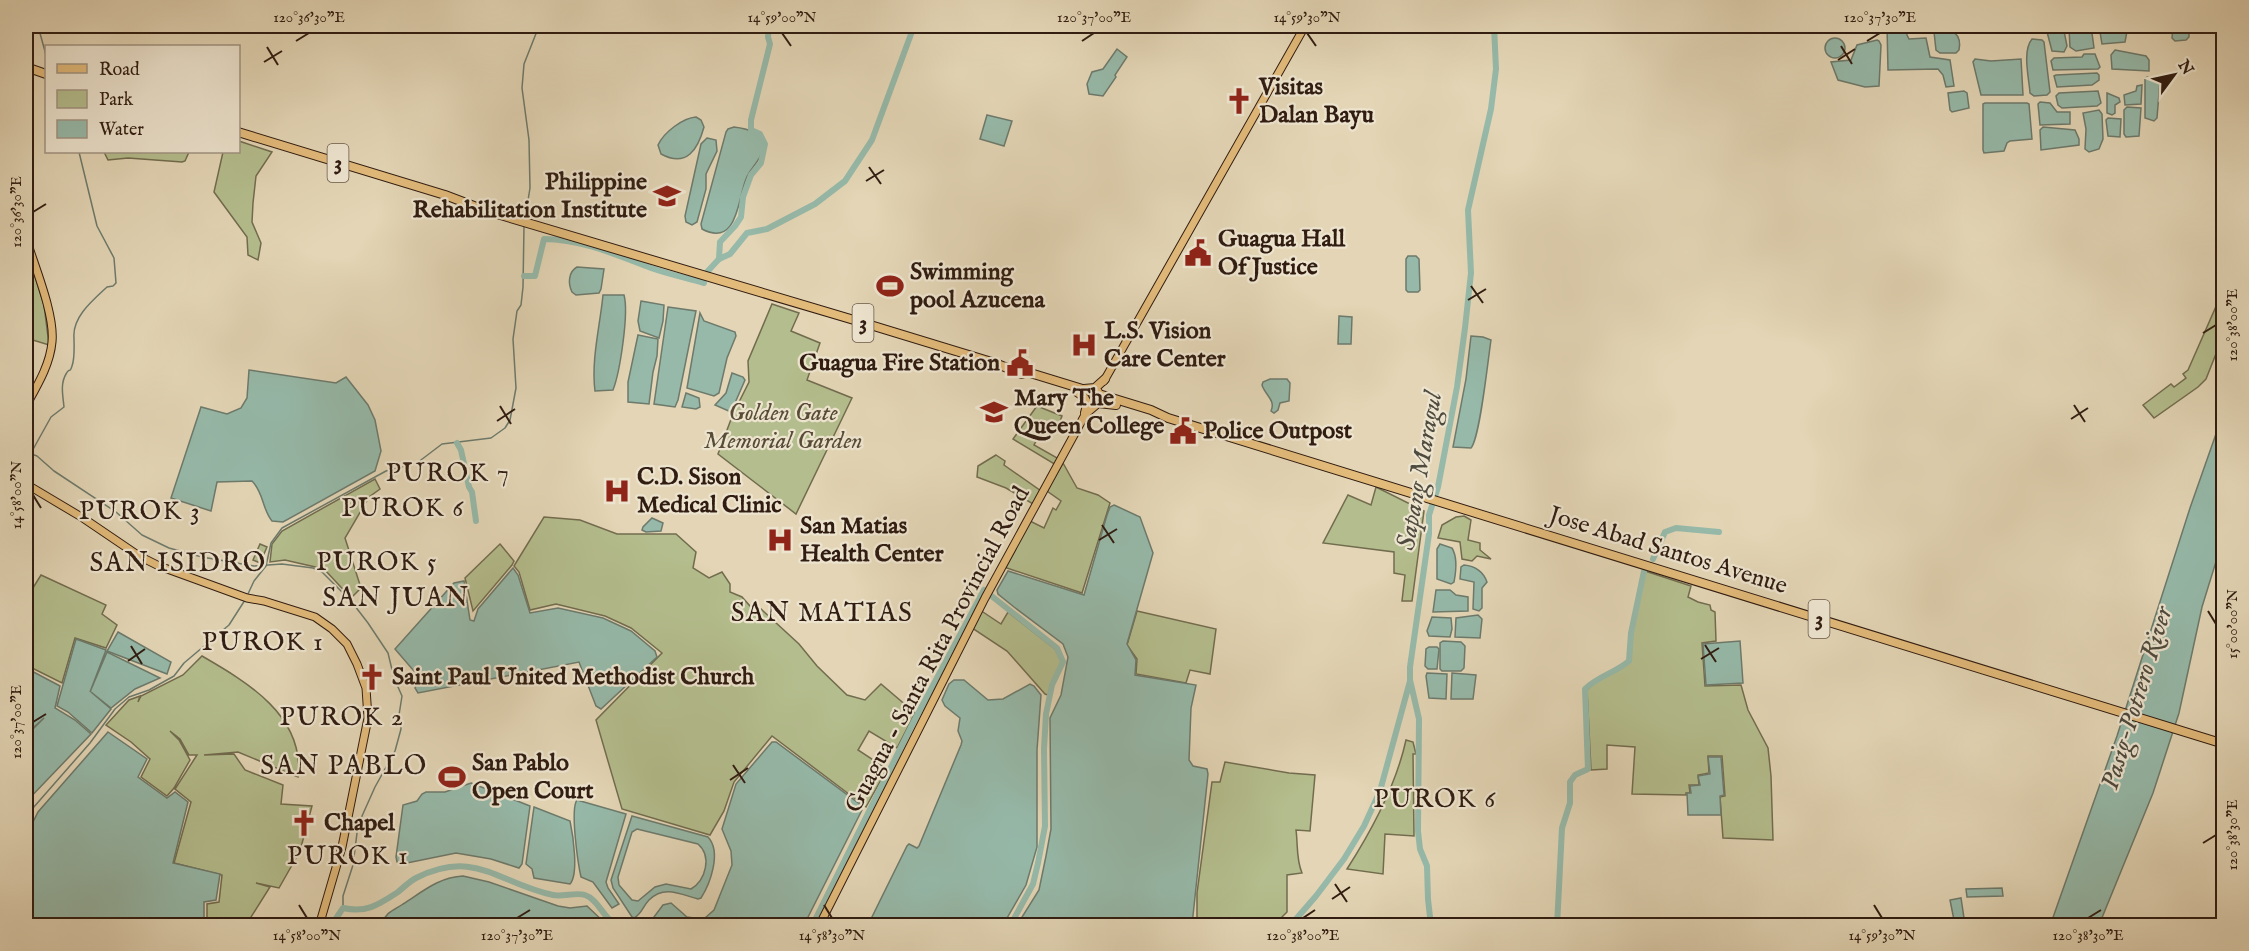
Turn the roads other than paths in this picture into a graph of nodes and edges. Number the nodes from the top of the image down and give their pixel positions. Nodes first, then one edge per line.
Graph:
1 (1305, 26) edge
2 (26, 67) edge
3 (26, 73) edge
4 (45, 74) edge
5 (45, 74) edge
6 (240, 133) edge
7 (26, 238) edge
8 (1105, 380) junction
9 (1078, 391) junction
10 (1095, 396) junction
11 (1117, 403) junction
12 (26, 406) edge
13 (1085, 414) junction
14 (26, 484) edge
15 (2223, 744) edge
16 (319, 926) edge
17 (819, 926) edge

1 - 8 main road, Guagua - Santa Rita Provincial Road
2 - 4 highway
3 - 5 highway
6 - 9 highway, Jose Abad Santos Avenue / 3
7 - 12 main road
8 - 9 highway
8 - 10 main road, Guagua - Santa Rita Provincial Road
8 - 11 highway
9 - 10 highway, Jose Abad Santos Avenue / 3
9 - 13 highway
10 - 11 highway, Jose Abad Santos Avenue / 3
10 - 13 main road, Guagua - Santa Rita Provincial Road
11 - 13 highway
11 - 15 highway, Jose Abad Santos Avenue / 3
13 - 17 main road, Guagua - Santa Rita Provincial Road
14 - 16 main road

